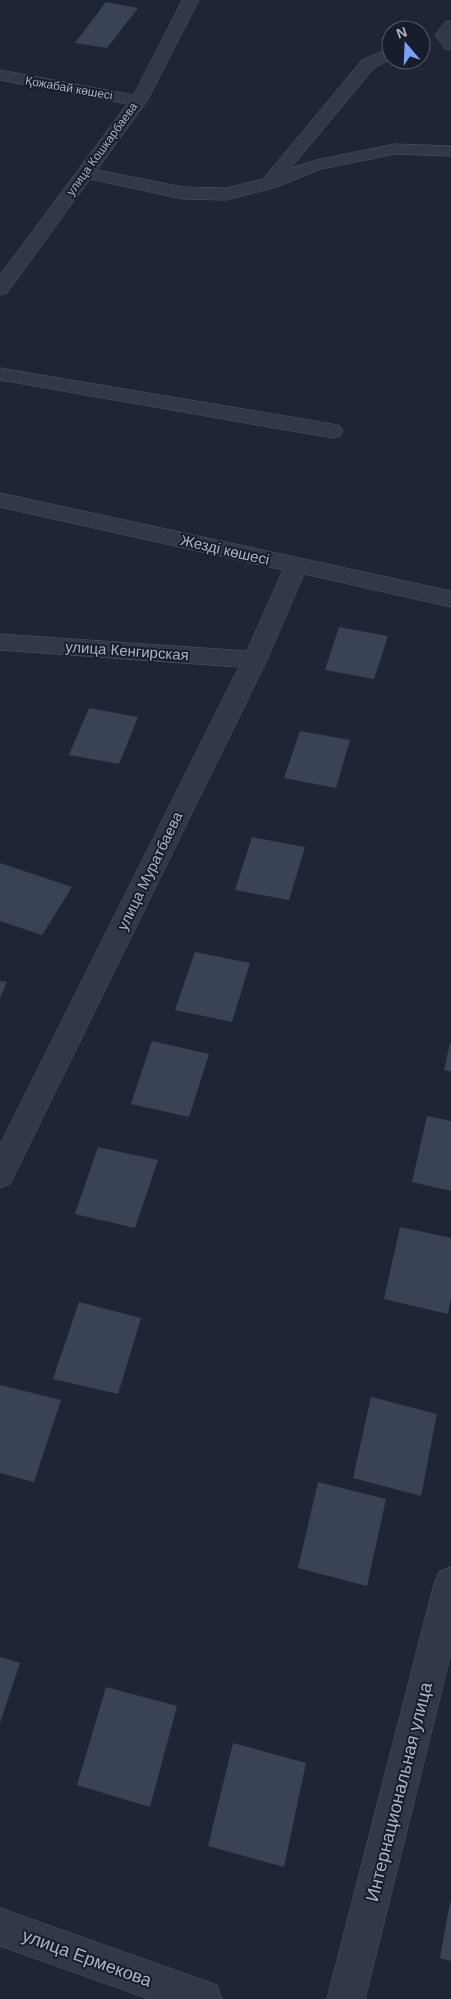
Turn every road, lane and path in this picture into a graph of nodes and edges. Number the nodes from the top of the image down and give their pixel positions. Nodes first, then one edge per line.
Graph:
1 (191, 0) edge
2 (381, 57) edge
3 (0, 75) edge
4 (138, 101) junction
5 (451, 151) edge
6 (85, 173) junction
7 (270, 183) junction
8 (4, 278) edge
9 (0, 374) edge
10 (332, 431) dead end
11 (0, 500) edge
12 (296, 566) junction
13 (451, 599) edge
14 (0, 642) edge
15 (255, 660) junction
16 (0, 1175) edge
17 (451, 1584) edge
18 (0, 1927) edge
19 (203, 1999) edge
20 (346, 1999) edge

1 - 4 street, улица Кошкарбаева
2 - 7 street
3 - 4 street, Қожабай көшесі
4 - 6 street, улица Кошкарбаева
5 - 7 street
6 - 7 street
6 - 8 street, улица Кошкарбаева
9 - 10 street
11 - 12 street, Жезді көшесі
12 - 13 street, Жезді көшесі
12 - 15 street, улица Муратбаева
14 - 15 street, улица Кенгирская
15 - 16 street, улица Муратбаева
17 - 20 street, Интернациональная улица
18 - 19 street, улица Ермекова

